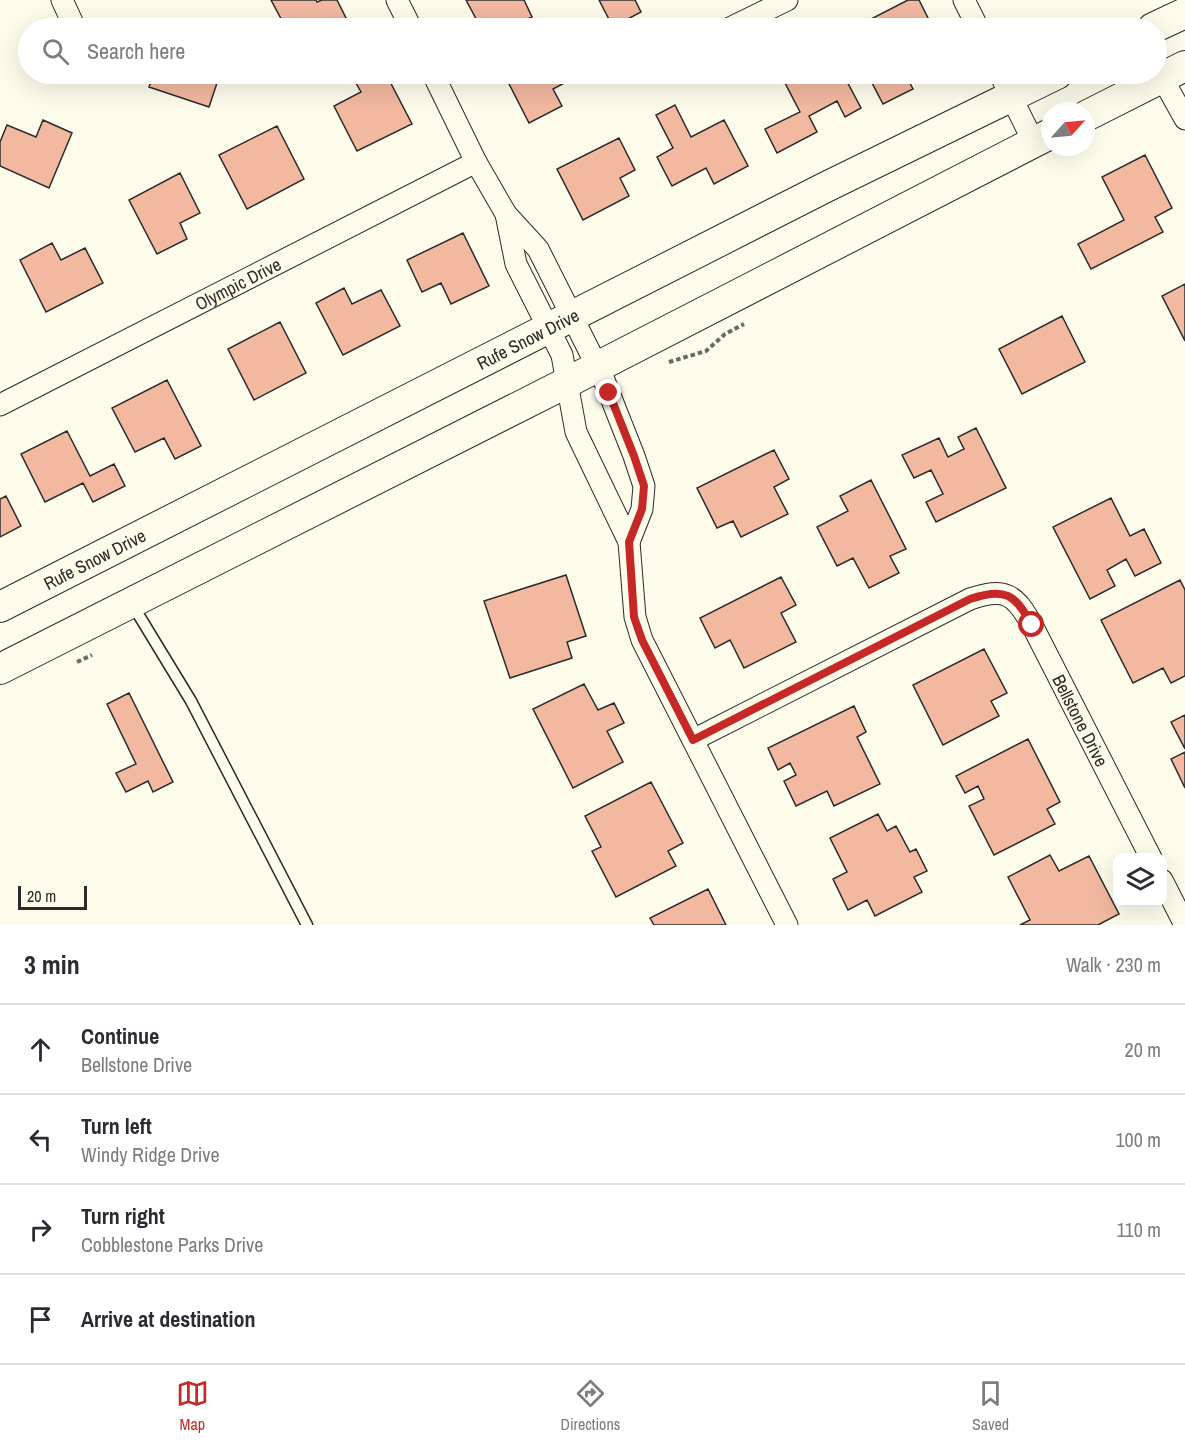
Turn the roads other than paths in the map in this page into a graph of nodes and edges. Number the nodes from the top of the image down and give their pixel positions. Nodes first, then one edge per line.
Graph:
1 (62, 0) edge
2 (397, 0) edge
3 (787, 0) edge
4 (964, 0) edge
5 (1183, 17) edge
6 (70, 18) edge
7 (406, 18) edge
8 (750, 18) edge
9 (973, 18) edge
10 (1167, 23) edge
11 (1168, 70) edge
12 (438, 84) edge
13 (1006, 84) edge
14 (1143, 84) edge
15 (1095, 111) edge
16 (1185, 119) edge
17 (1041, 137) edge
18 (1041, 139) edge
19 (476, 162) junction
20 (576, 338) junction
21 (564, 369) junction
22 (0, 405) edge
23 (629, 542) junction
24 (131, 603) junction
25 (0, 607) edge
26 (0, 669) edge
27 (693, 740) junction
28 (1148, 853) edge
29 (1167, 890) edge
30 (1185, 924) edge
31 (307, 925) edge
32 (787, 925) edge

1 - 6 street
2 - 7 street
3 - 8 street
4 - 9 street
5 - 10 main road
11 - 16 street
12 - 19 street
13 - 17 street
13 - 20 main road, Rufe Snow Drive
14 - 15 main road
18 - 20 main road, Rufe Snow Drive
19 - 20 street
19 - 22 street, Olympic Drive
20 - 21 main road, Rufe Snow Drive
20 - 21 street
20 - 23 street
20 - 25 main road, Rufe Snow Drive
21 - 23 street
21 - 24 main road, Rufe Snow Drive
23 - 27 street
24 - 26 main road, Rufe Snow Drive
24 - 31 lane
27 - 28 street, Bellstone Drive
27 - 32 street
29 - 30 street

